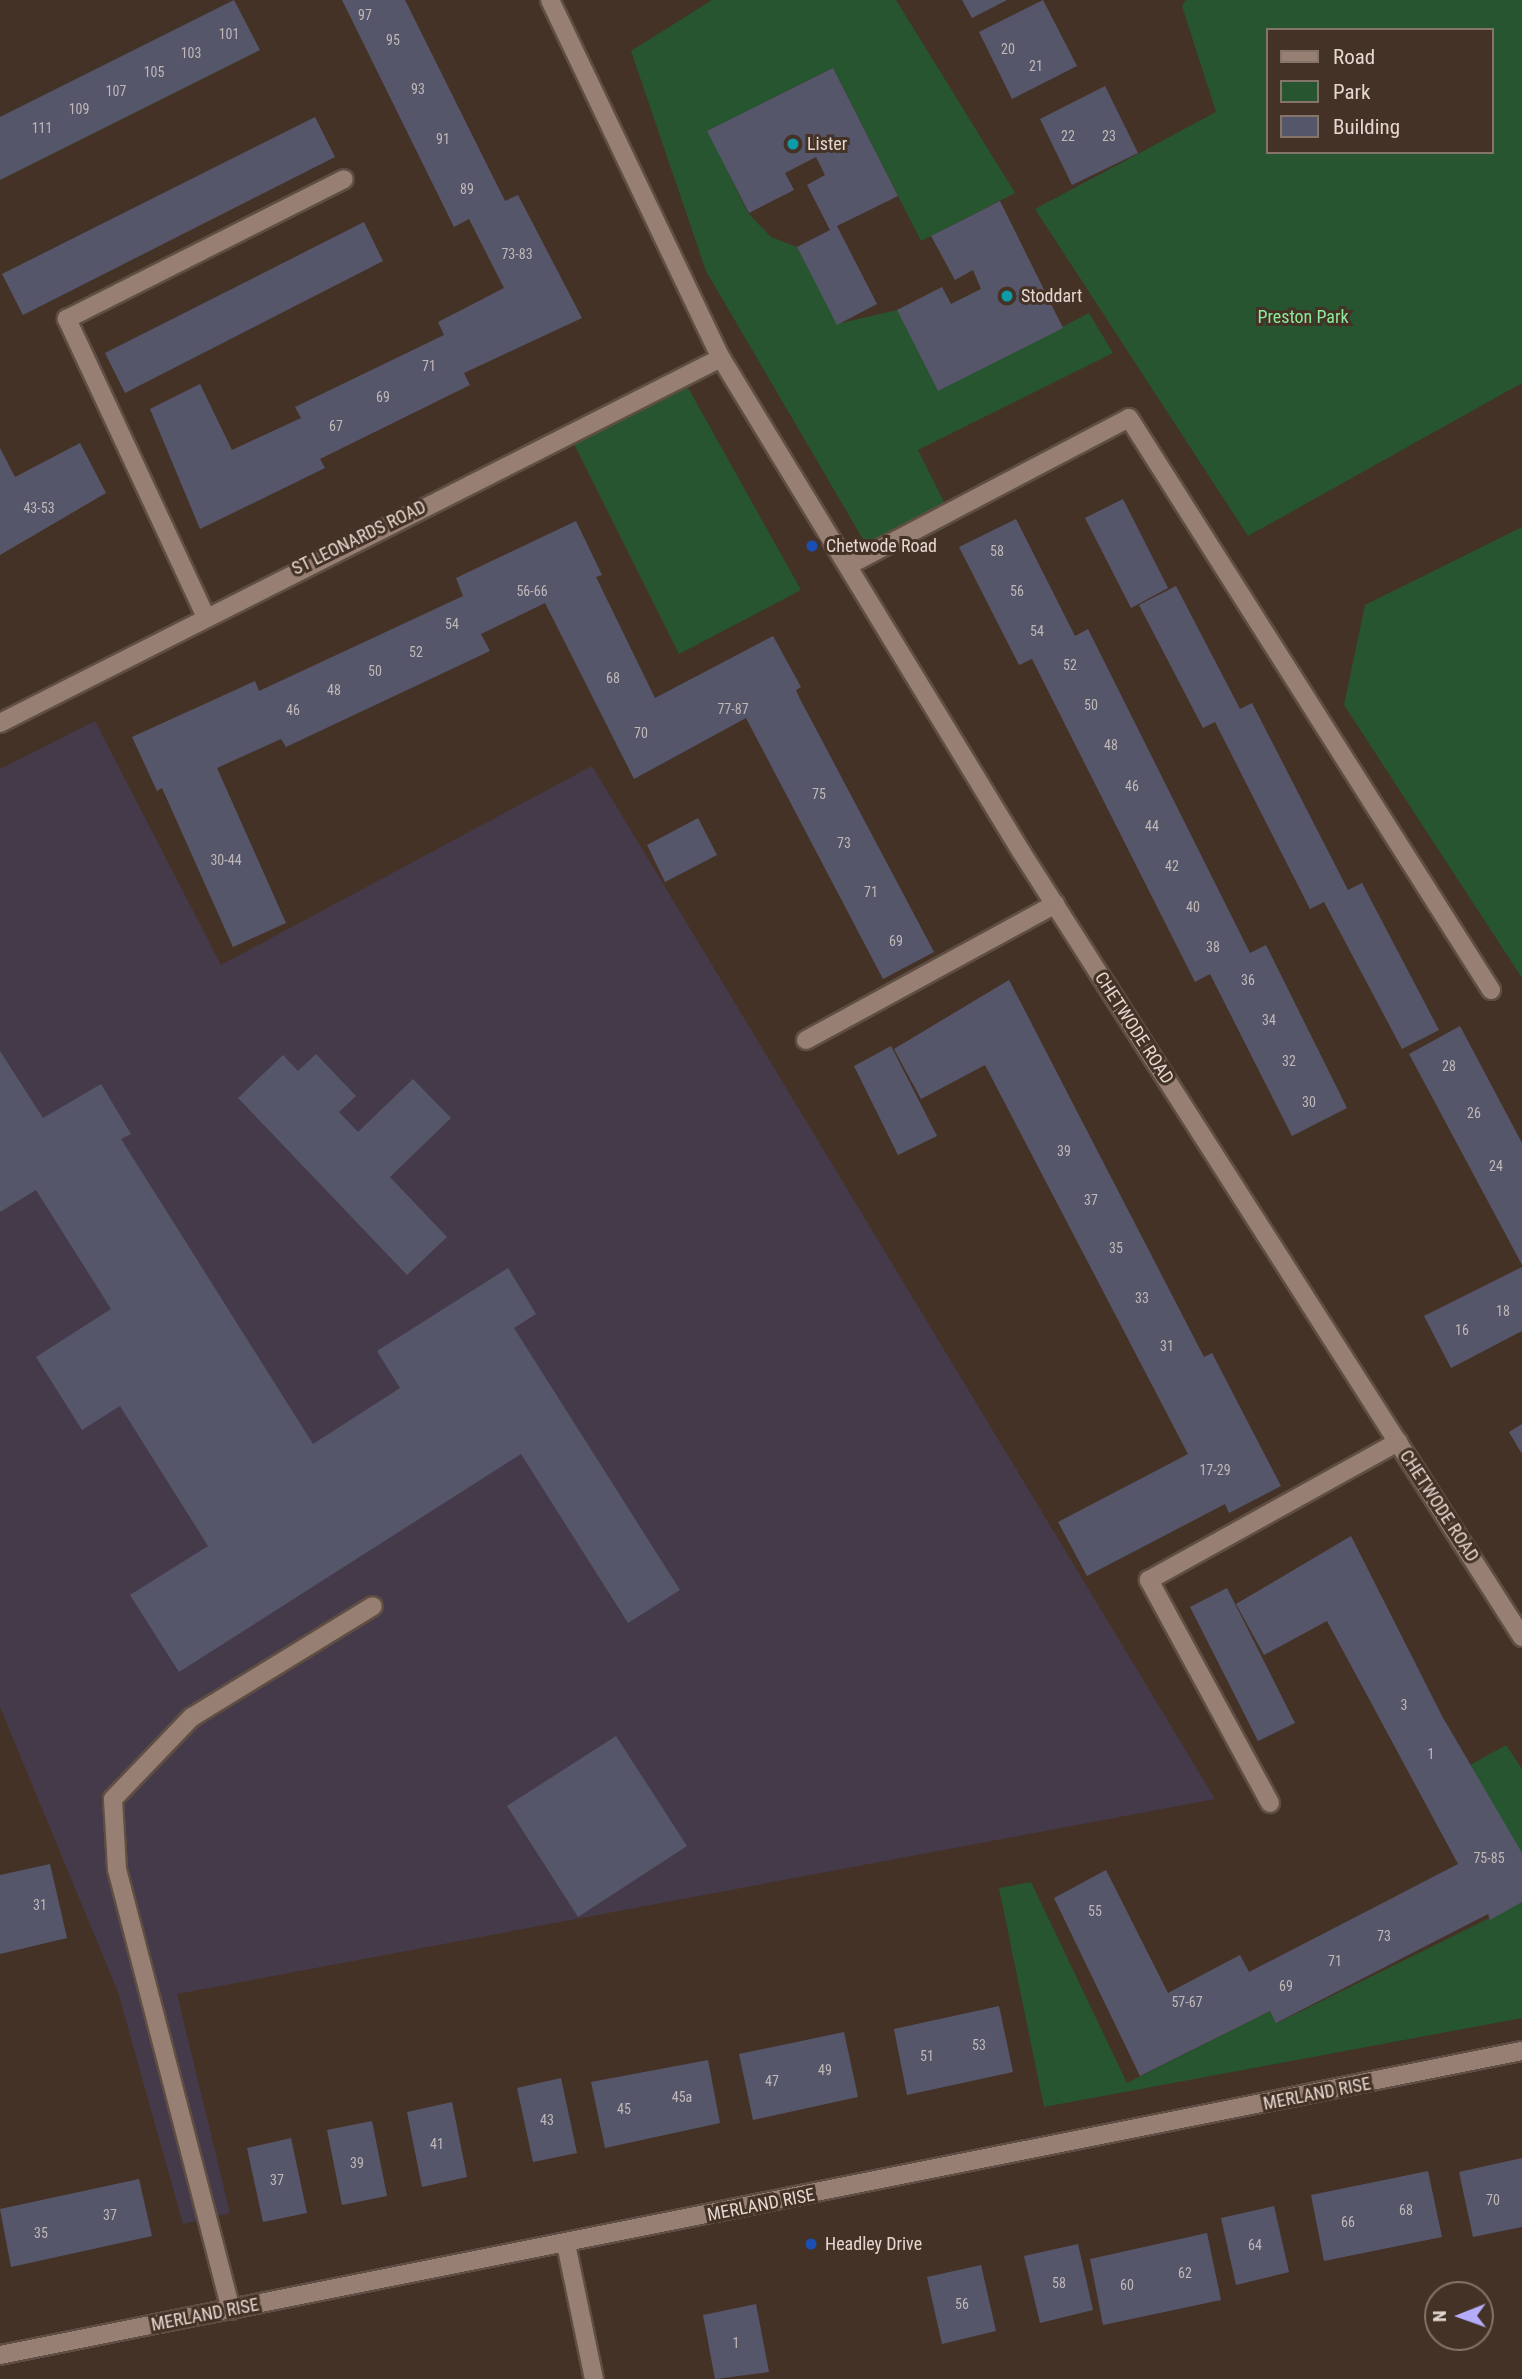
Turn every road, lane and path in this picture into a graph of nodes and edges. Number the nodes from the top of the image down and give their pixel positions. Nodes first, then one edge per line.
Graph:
1 (550, 0) edge
2 (344, 179) dead end
3 (721, 358) junction
4 (849, 565) junction
5 (205, 615) junction
6 (0, 723) edge
7 (1055, 904) junction
8 (1492, 990) dead end
9 (806, 1040) dead end
10 (1398, 1442) junction
11 (373, 1605) dead end
12 (1522, 1637) edge
13 (1270, 1802) dead end
14 (1522, 2052) edge
15 (566, 2245) junction
16 (230, 2310) junction
17 (0, 2355) edge
18 (594, 2379) edge

1 - 3 street, CHETWODE ROAD
2 - 5 street
3 - 4 street, CHETWODE ROAD
3 - 5 street, ST LEONARDS ROAD
4 - 7 street, CHETWODE ROAD
4 - 8 street
5 - 6 street, ST LEONARDS ROAD
7 - 9 street
7 - 10 street, CHETWODE ROAD
10 - 12 street, CHETWODE ROAD
10 - 13 street
11 - 16 street
14 - 15 street, MERLAND RISE
15 - 16 street, MERLAND RISE
15 - 18 street
16 - 17 street, MERLAND RISE

